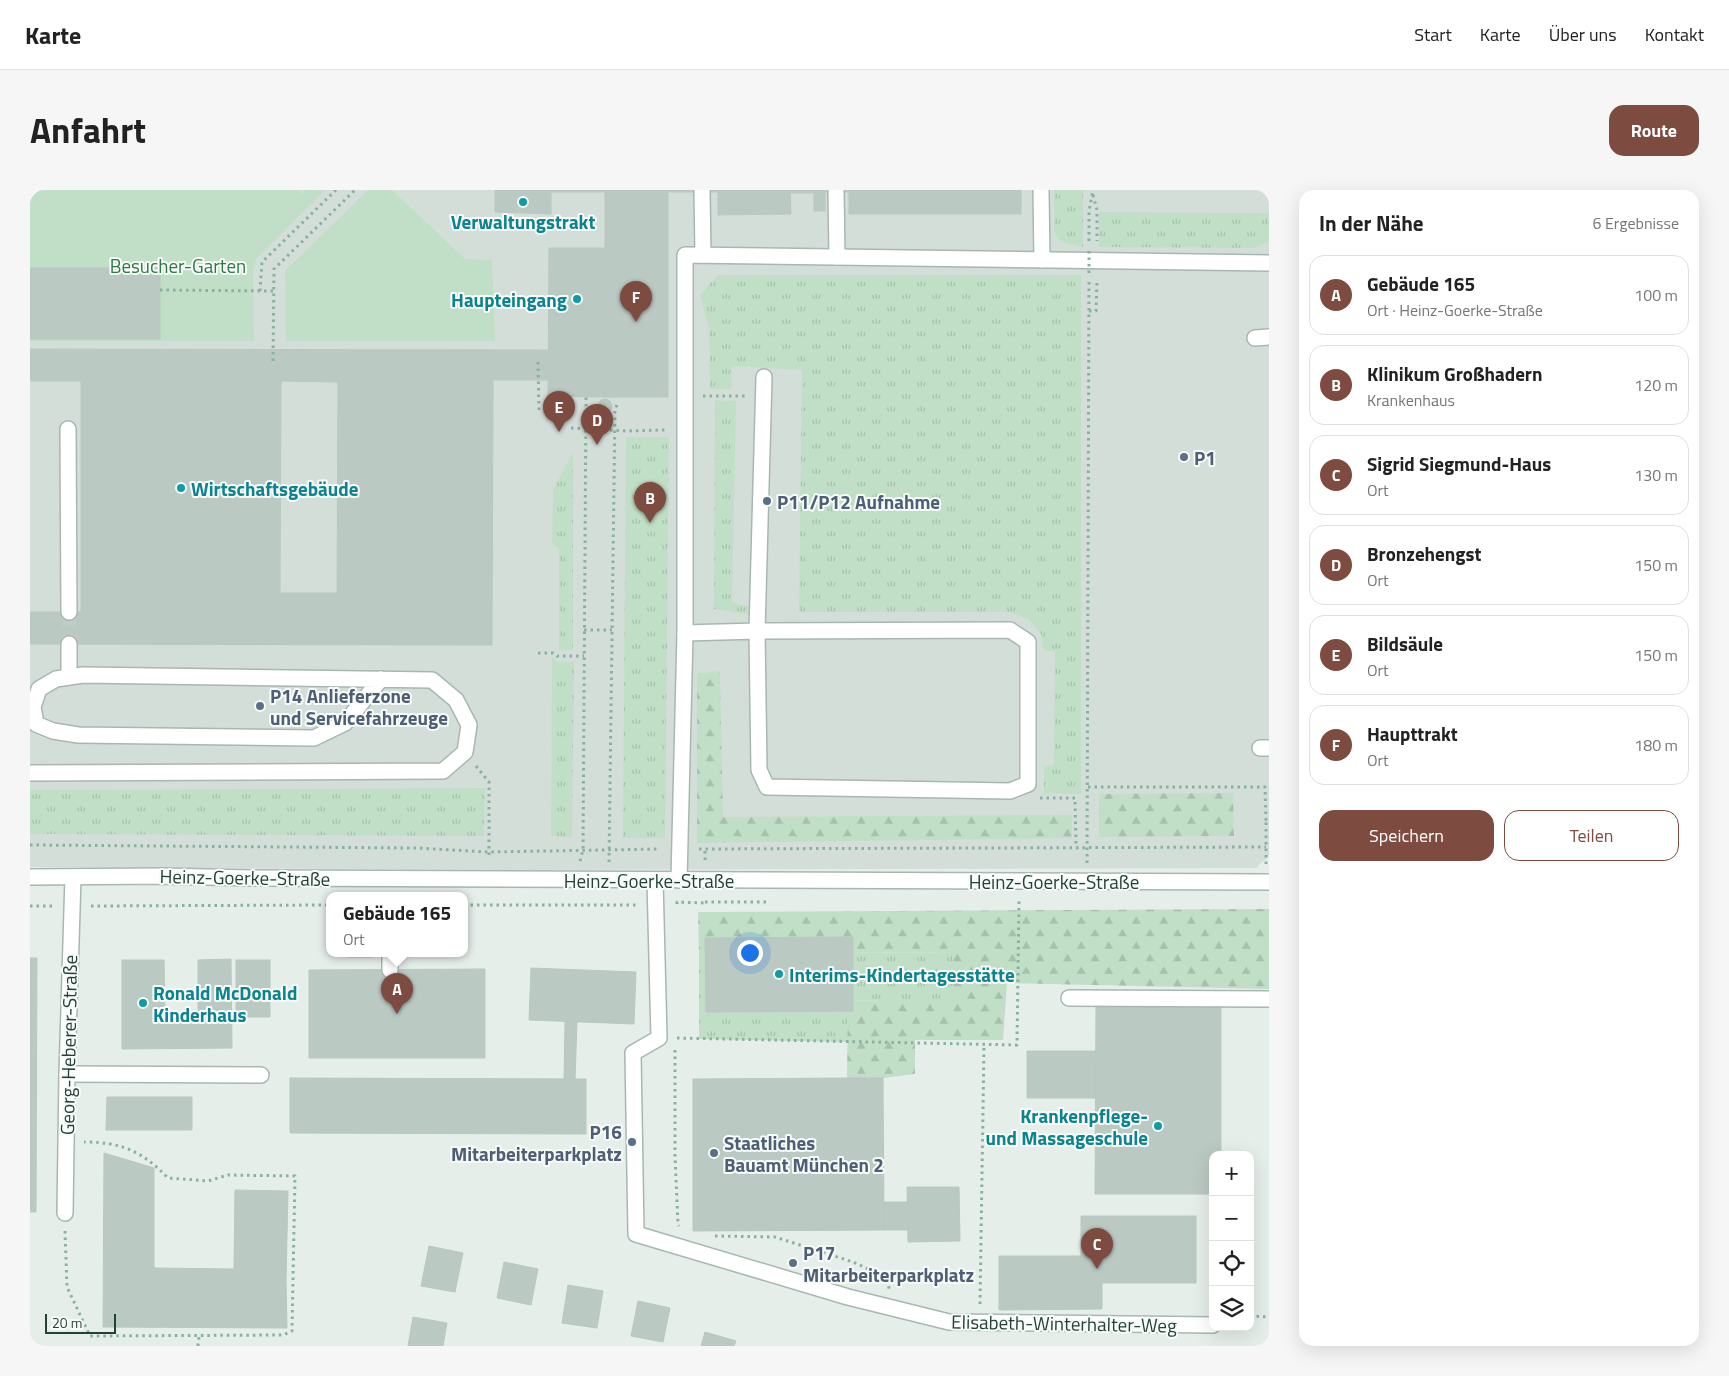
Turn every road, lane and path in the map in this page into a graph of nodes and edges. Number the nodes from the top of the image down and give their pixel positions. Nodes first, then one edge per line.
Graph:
1 (336, 190) edge
2 (355, 190) edge
3 (702, 190) edge
4 (836, 190) edge
5 (1042, 190) edge
6 (1093, 190) edge
7 (1093, 195) junction
8 (703, 255) junction
9 (837, 257) junction
10 (1042, 260) junction
11 (1269, 263) edge
12 (1093, 267) junction
13 (160, 290) dead end
14 (260, 291) junction
15 (274, 291) junction
16 (1089, 312) junction
17 (273, 361) dead end
18 (538, 362) dead end
19 (764, 376) dead end
20 (685, 396) junction
21 (764, 396) junction
22 (586, 397) dead end
23 (617, 405) dead end
24 (539, 413) dead end
25 (571, 428) dead end
26 (68, 429) dead end
27 (586, 429) junction
28 (615, 430) junction
29 (669, 430) dead end
30 (69, 612) tunnel mouth
31 (584, 630) junction
32 (612, 630) junction
33 (757, 631) junction
34 (685, 632) junction
35 (69, 644) tunnel mouth
36 (538, 653) dead end
37 (584, 656) junction
38 (69, 677) junction
39 (381, 679) junction
40 (465, 752) junction
41 (30, 773) edge
42 (1028, 784) junction
43 (1088, 787) junction
44 (1268, 820) edge
45 (1088, 838) dead end
46 (30, 845) edge
47 (680, 848) junction
48 (1076, 848) junction
49 (1266, 848) junction
50 (583, 850) junction
51 (609, 850) junction
52 (489, 852) junction
53 (489, 858) dead end
54 (30, 877) edge
55 (73, 877) junction
56 (573, 880) junction
57 (609, 880) junction
58 (655, 880) junction
59 (679, 880) junction
60 (1018, 881) junction
61 (1268, 882) edge
62 (677, 902) junction
63 (705, 903) dead end
64 (326, 905) edge
65 (468, 905) edge
66 (656, 905) junction
67 (30, 906) edge
68 (72, 906) junction
69 (677, 912) dead end
70 (390, 957) edge
71 (390, 970) dead end
72 (1069, 998) dead end
73 (1269, 999) edge
74 (675, 1029) dead end
75 (659, 1038) junction
76 (675, 1038) junction
77 (984, 1045) junction
78 (67, 1074) junction
79 (261, 1075) dead end
80 (66, 1143) junction
81 (65, 1213) joint
82 (685, 1231) dead end
83 (708, 1237) dead end
84 (889, 1291) dead end
85 (980, 1312) dead end
86 (1254, 1316) edge
87 (1269, 1317) edge
88 (1209, 1325) edge
89 (199, 1336) junction
90 (198, 1346) edge

1 - 14 path
2 - 15 path
3 - 8 street
4 - 9 street
5 - 10 street
6 - 7 path
7 - 12 path
7 - 12 path, bridge
8 - 9 street
8 - 20 street
9 - 10 street
10 - 12 street
11 - 12 street
12 - 16 path
12 - 16 path
13 - 14 path
14 - 15 path
15 - 17 path
16 - 43 path
18 - 24 path
19 - 21 street
20 - 21 path
20 - 34 street
21 - 33 street
22 - 27 path
23 - 28 path
25 - 27 path
26 - 30 street
27 - 28 path
27 - 31 path
28 - 29 path
28 - 32 path
31 - 32 path
31 - 37 path
32 - 51 path
33 - 34 street
33 - 42 street
33 - 42 street
34 - 47 street
35 - 38 street
36 - 37 path
37 - 50 path
38 - 39 street
38 - 39 street
39 - 40 street
40 - 41 street
40 - 52 path
42 - 48 path
43 - 44 path
43 - 45 path
44 - 49 path
46 - 52 path
47 - 48 path
47 - 51 path
47 - 59 street
48 - 49 path
49 - 61 path
50 - 51 path
50 - 52 path
50 - 56 path
51 - 57 path
52 - 53 path
54 - 55 street, Heinz-Goerke-Straße
55 - 56 street, Heinz-Goerke-Straße
55 - 68 street, Georg-Heberer-Straße
56 - 57 street, Heinz-Goerke-Straße
57 - 58 street, Heinz-Goerke-Straße
58 - 59 street, Heinz-Goerke-Straße
58 - 66 street
59 - 60 street, Heinz-Goerke-Straße
60 - 61 street, Heinz-Goerke-Straße
60 - 77 path
62 - 63 path
62 - 66 path
62 - 69 path
64 - 68 path
65 - 66 path
66 - 75 street
67 - 68 path
68 - 78 street, Georg-Heberer-Straße
70 - 71 street
72 - 73 street
74 - 76 path
75 - 76 path
75 - 88 street, Elisabeth-Winterhalter-Weg
76 - 77 path
76 - 82 path
77 - 85 path
78 - 79 street
78 - 80 street, Georg-Heberer-Straße
80 - 81 street, Georg-Heberer-Straße
80 - 89 path
81 - 89 path
83 - 84 path
86 - 87 path
89 - 90 path

